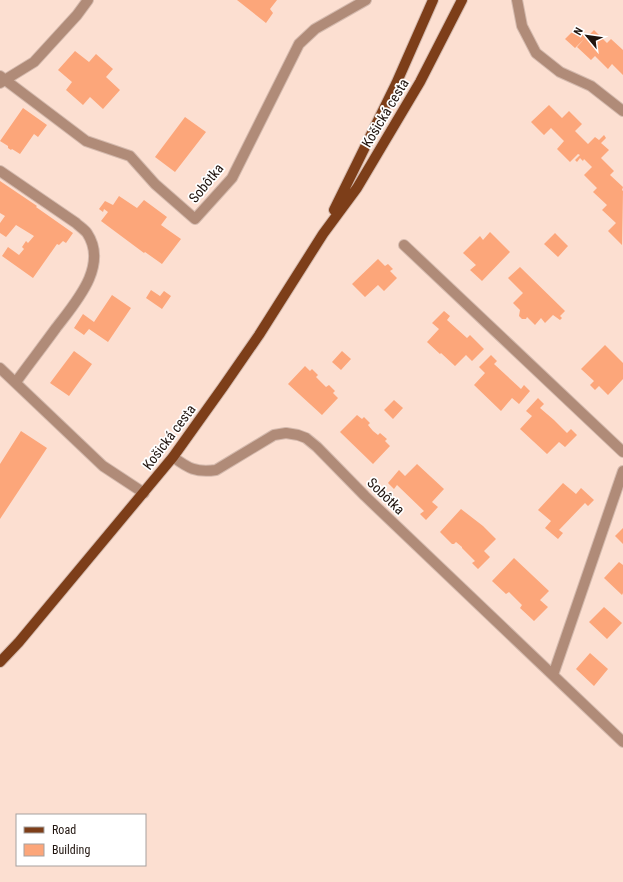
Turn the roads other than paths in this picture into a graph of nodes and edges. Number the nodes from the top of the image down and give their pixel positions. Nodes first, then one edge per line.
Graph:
1 (88, 0) edge
2 (366, 0) edge
3 (433, 0) edge
4 (462, 0) edge
5 (517, 0) edge
6 (1, 80) edge
7 (623, 111) edge
8 (0, 171) edge
9 (322, 234) junction
10 (404, 245) dead end
11 (0, 368) edge
12 (16, 382) junction
13 (623, 452) edge
14 (173, 457) junction
15 (623, 471) edge
16 (144, 493) junction
17 (0, 662) edge
18 (553, 675) junction
19 (623, 742) edge

1 - 6 street, Sobôtka
2 - 6 street, Sobôtka
3 - 9 main road, Košická cesta
4 - 9 main road, Košická cesta
5 - 7 street
8 - 12 street
9 - 14 main road, Košická cesta
10 - 13 street
11 - 12 street
12 - 16 street
14 - 16 main road, Košická cesta
14 - 18 street, Sobôtka
15 - 18 street
16 - 17 main road, Košická cesta
18 - 19 street, Sobôtka

